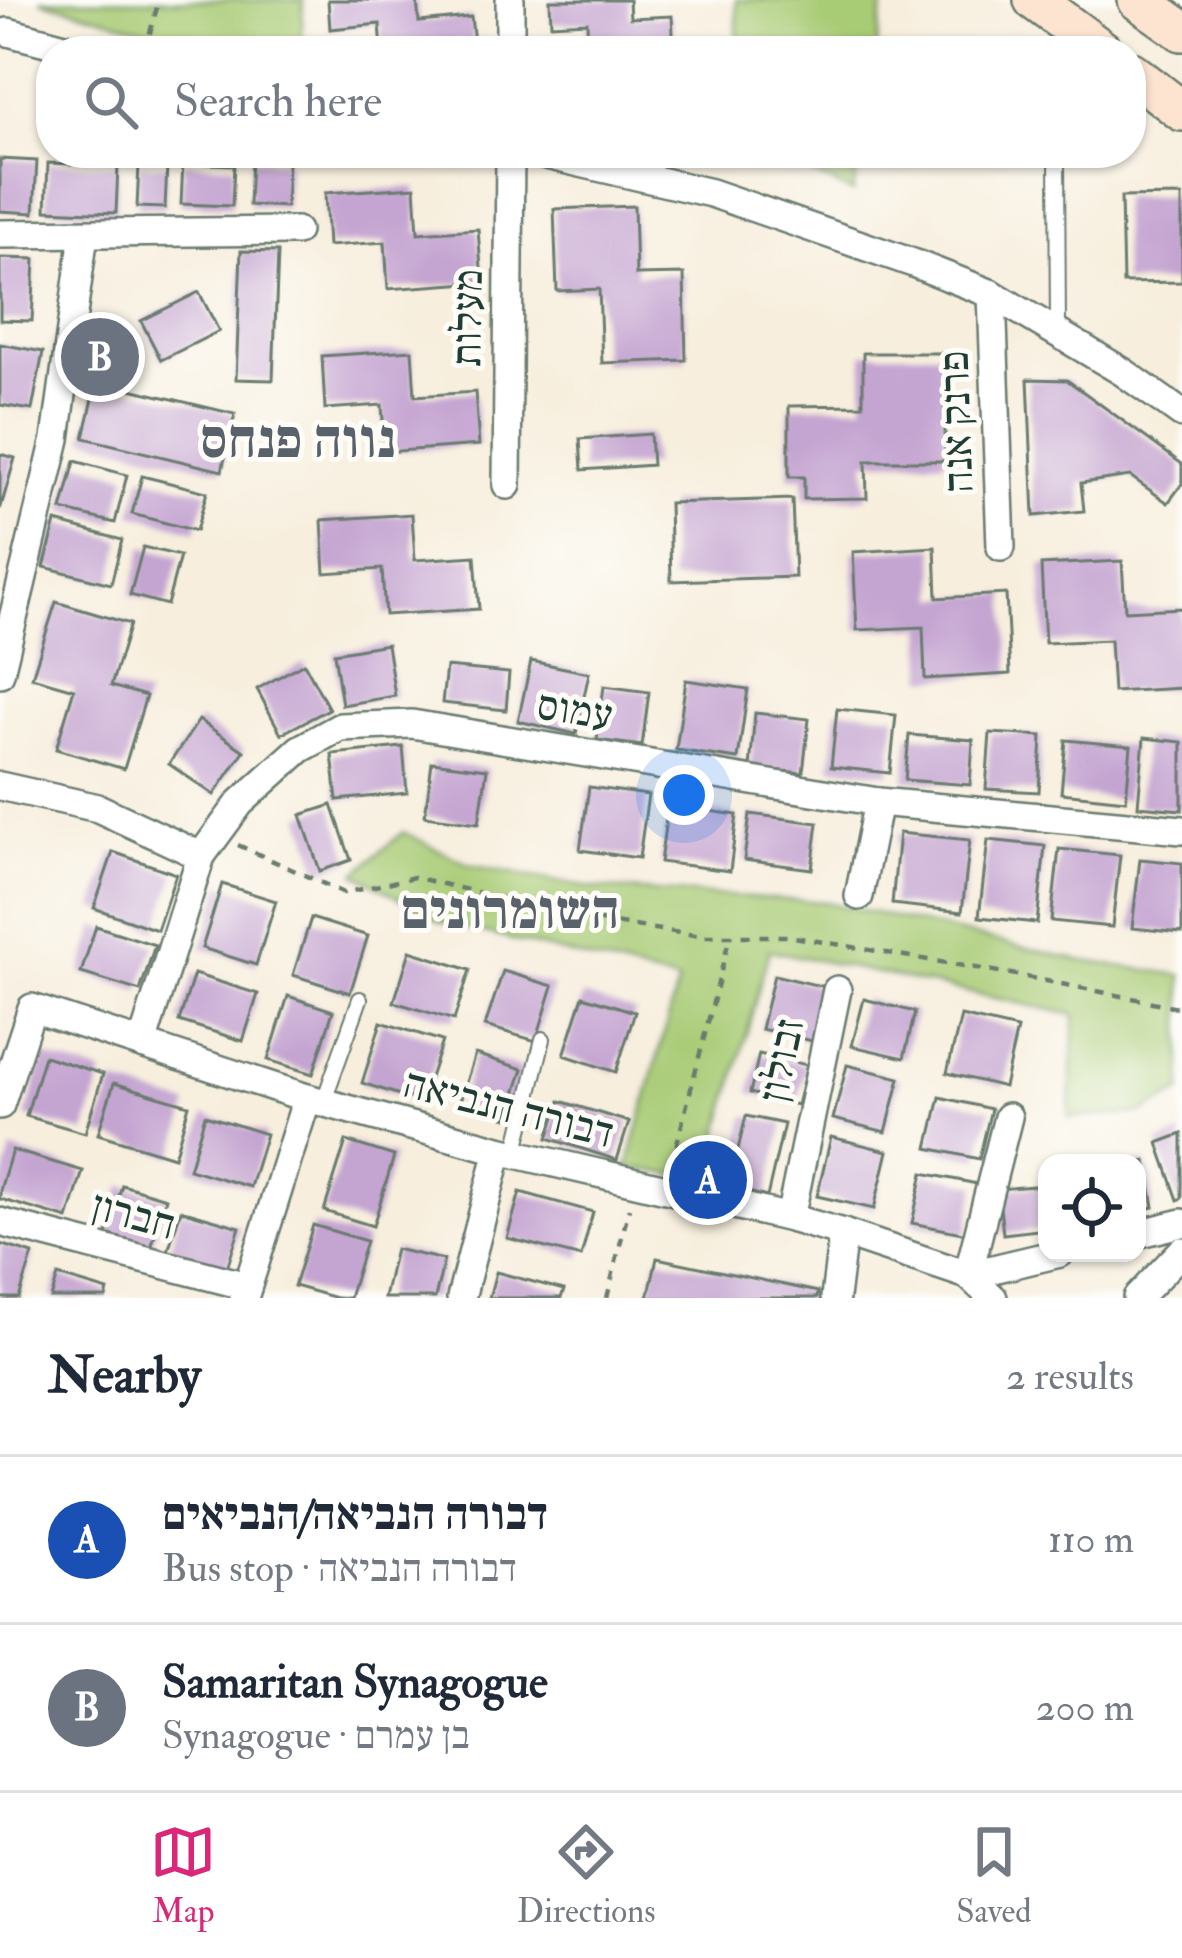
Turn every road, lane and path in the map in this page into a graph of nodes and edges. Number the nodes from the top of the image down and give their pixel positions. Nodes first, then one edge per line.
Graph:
1 (159, 0) edge
2 (510, 0) edge
3 (1034, 0) edge
4 (1138, 0) edge
5 (8, 32) dead end
6 (1182, 32) edge
7 (149, 36) edge
8 (510, 36) edge
9 (1083, 36) edge
10 (36, 39) edge
11 (1146, 83) edge
12 (1182, 111) edge
13 (510, 168) edge
14 (600, 168) edge
15 (1057, 168) edge
16 (296, 231) dead end
17 (0, 234) edge
18 (84, 234) junction
19 (992, 294) junction
20 (1058, 333) junction
21 (1182, 414) edge
22 (507, 484) dead end
23 (1001, 547) dead end
24 (0, 673) edge
25 (0, 786) edge
26 (878, 802) junction
27 (1182, 830) edge
28 (209, 845) junction
29 (859, 896) dead end
30 (730, 936) junction
31 (837, 990) dead end
32 (360, 999) dead end
33 (1182, 1008) edge
34 (544, 1039) dead end
35 (142, 1044) junction
36 (315, 1100) junction
37 (0, 1105) edge
38 (1008, 1117) dead end
39 (507, 1152) junction
40 (665, 1189) junction
41 (790, 1218) junction
42 (0, 1222) edge
43 (1182, 1223) edge
44 (1146, 1232) edge
45 (843, 1233) junction
46 (1182, 1251) edge
47 (1038, 1258) edge
48 (968, 1275) junction
49 (245, 1292) edge
50 (460, 1298) edge
51 (608, 1298) edge
52 (835, 1298) edge
53 (993, 1298) edge
54 (1137, 1298) edge

1 - 7 path
2 - 8 street
3 - 9 main road
4 - 6 main road
5 - 10 street
11 - 12 main road
13 - 22 street, מעלות
14 - 19 street
15 - 20 lane
16 - 18 street
17 - 18 street
18 - 24 street
19 - 20 street
19 - 23 street, פרנק אנה
20 - 21 street
25 - 28 street
26 - 27 street, עמוס
26 - 28 street, עמוס
26 - 29 street
28 - 30 path
28 - 35 street, עמוס
30 - 33 path
30 - 40 path
31 - 41 street, זבולון
32 - 36 lane
34 - 39 lane
35 - 36 street, דבורה הנביאה
35 - 37 street, דבורה הנביאה
36 - 39 street, דבורה הנביאה
36 - 49 street
38 - 48 street
39 - 40 street, דבורה הנביאה
39 - 50 street
40 - 41 street, דבורה הנביאה
40 - 51 path
41 - 45 street, דבורה הנביאה
42 - 49 street, חברון
43 - 44 street
45 - 48 street, דבורה הנביאה
45 - 52 street
46 - 54 street
47 - 48 street
48 - 53 street, דבורה הנביאה

